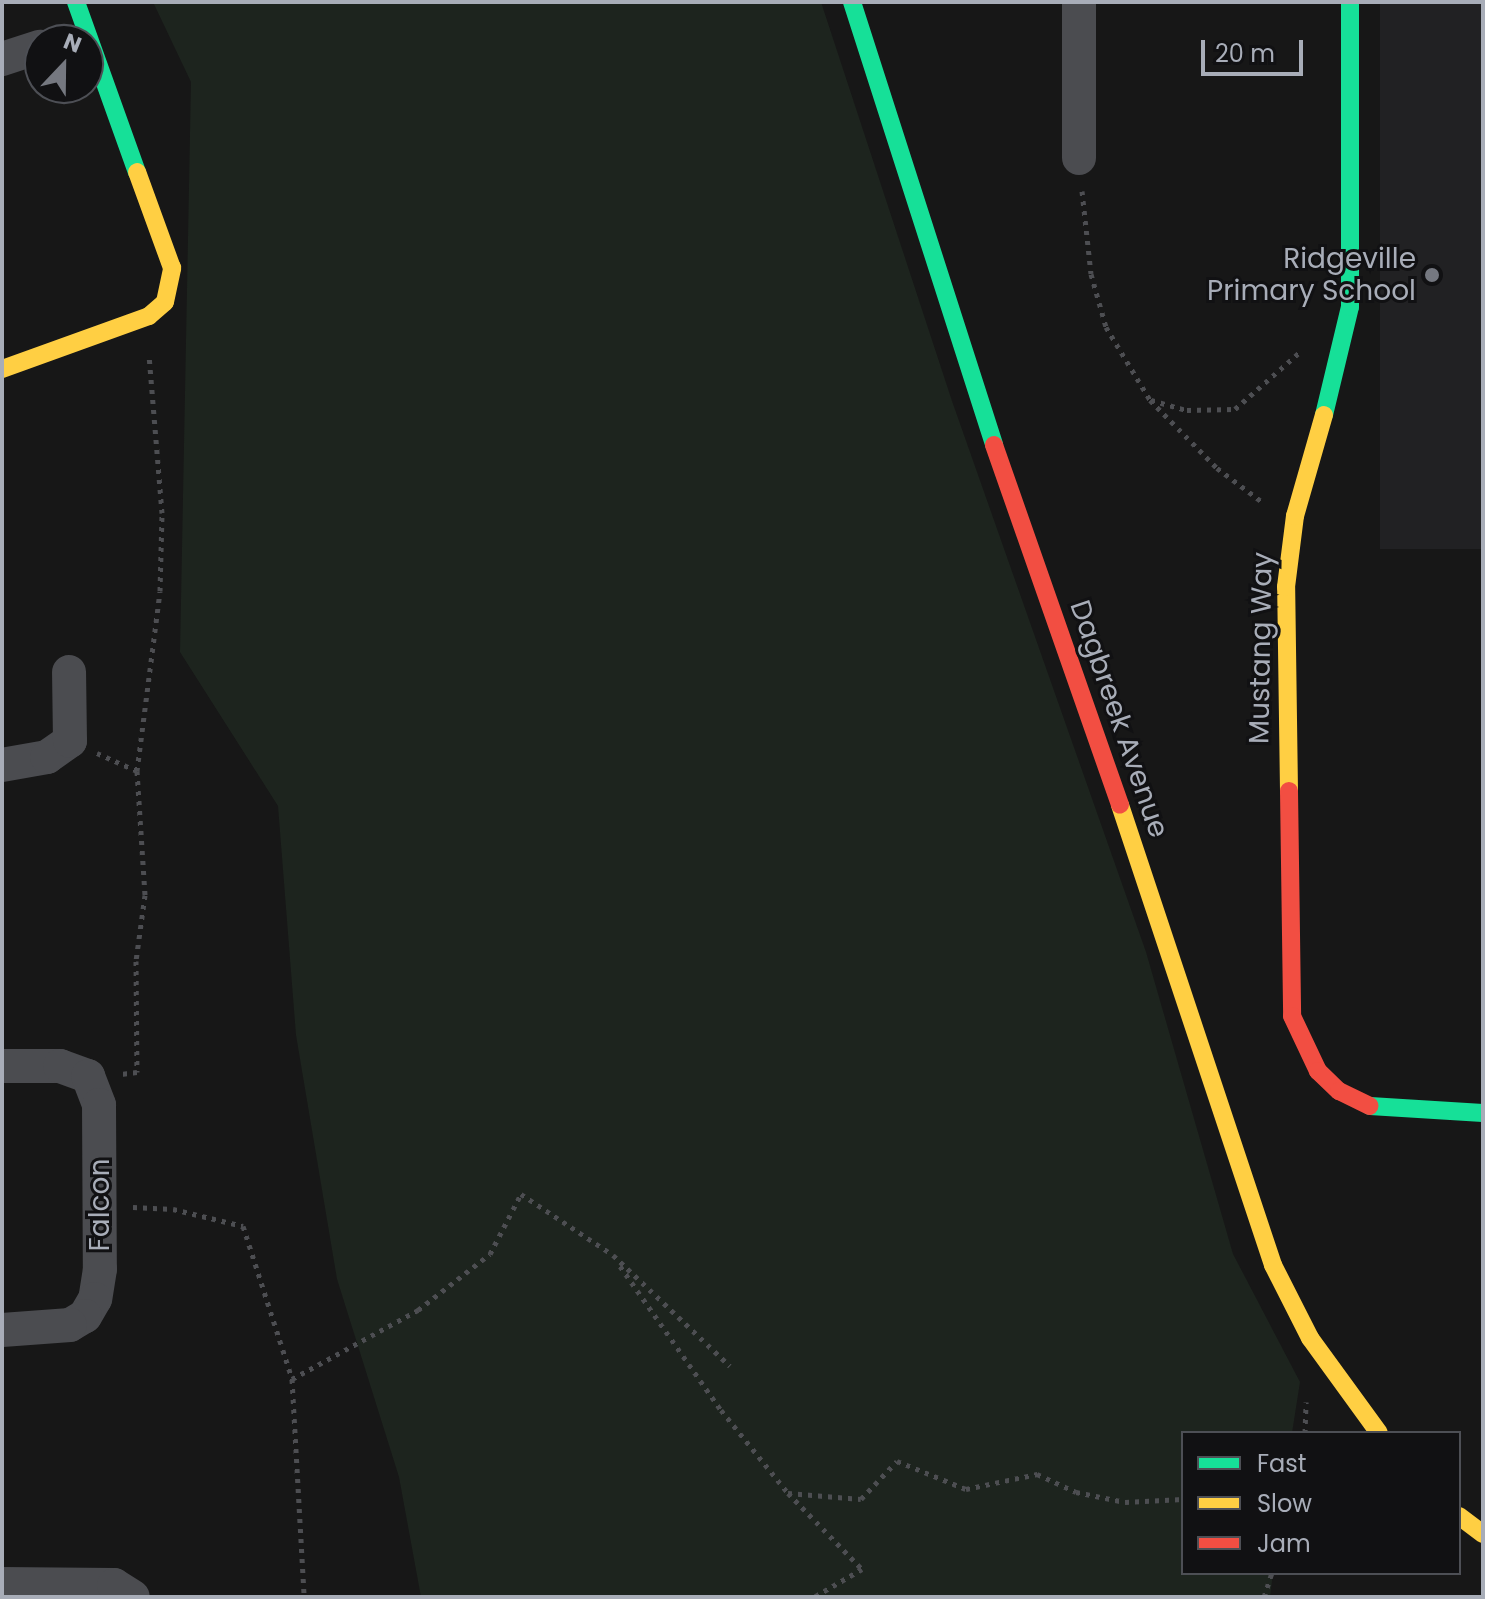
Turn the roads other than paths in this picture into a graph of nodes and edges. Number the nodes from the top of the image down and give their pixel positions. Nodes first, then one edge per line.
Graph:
1 (852, 2) edge
2 (1079, 2) edge
3 (1350, 2) edge
4 (24, 52) edge
5 (2, 59) edge
6 (104, 96) edge
7 (1079, 158) road end
8 (2, 369) edge
9 (69, 672) dead end
10 (2, 765) edge
11 (2, 1066) edge
12 (1483, 1113) edge
13 (2, 1330) edge
14 (1378, 1431) edge
15 (1461, 1518) edge
16 (1483, 1534) edge
17 (2, 1584) edge
18 (133, 1597) edge

1 - 14 street, Dagbreek Avenue
2 - 7 street
3 - 12 street, Mustang Way
4 - 5 street
6 - 8 street
9 - 10 street
11 - 13 street, Falcon
15 - 16 street
17 - 18 street

